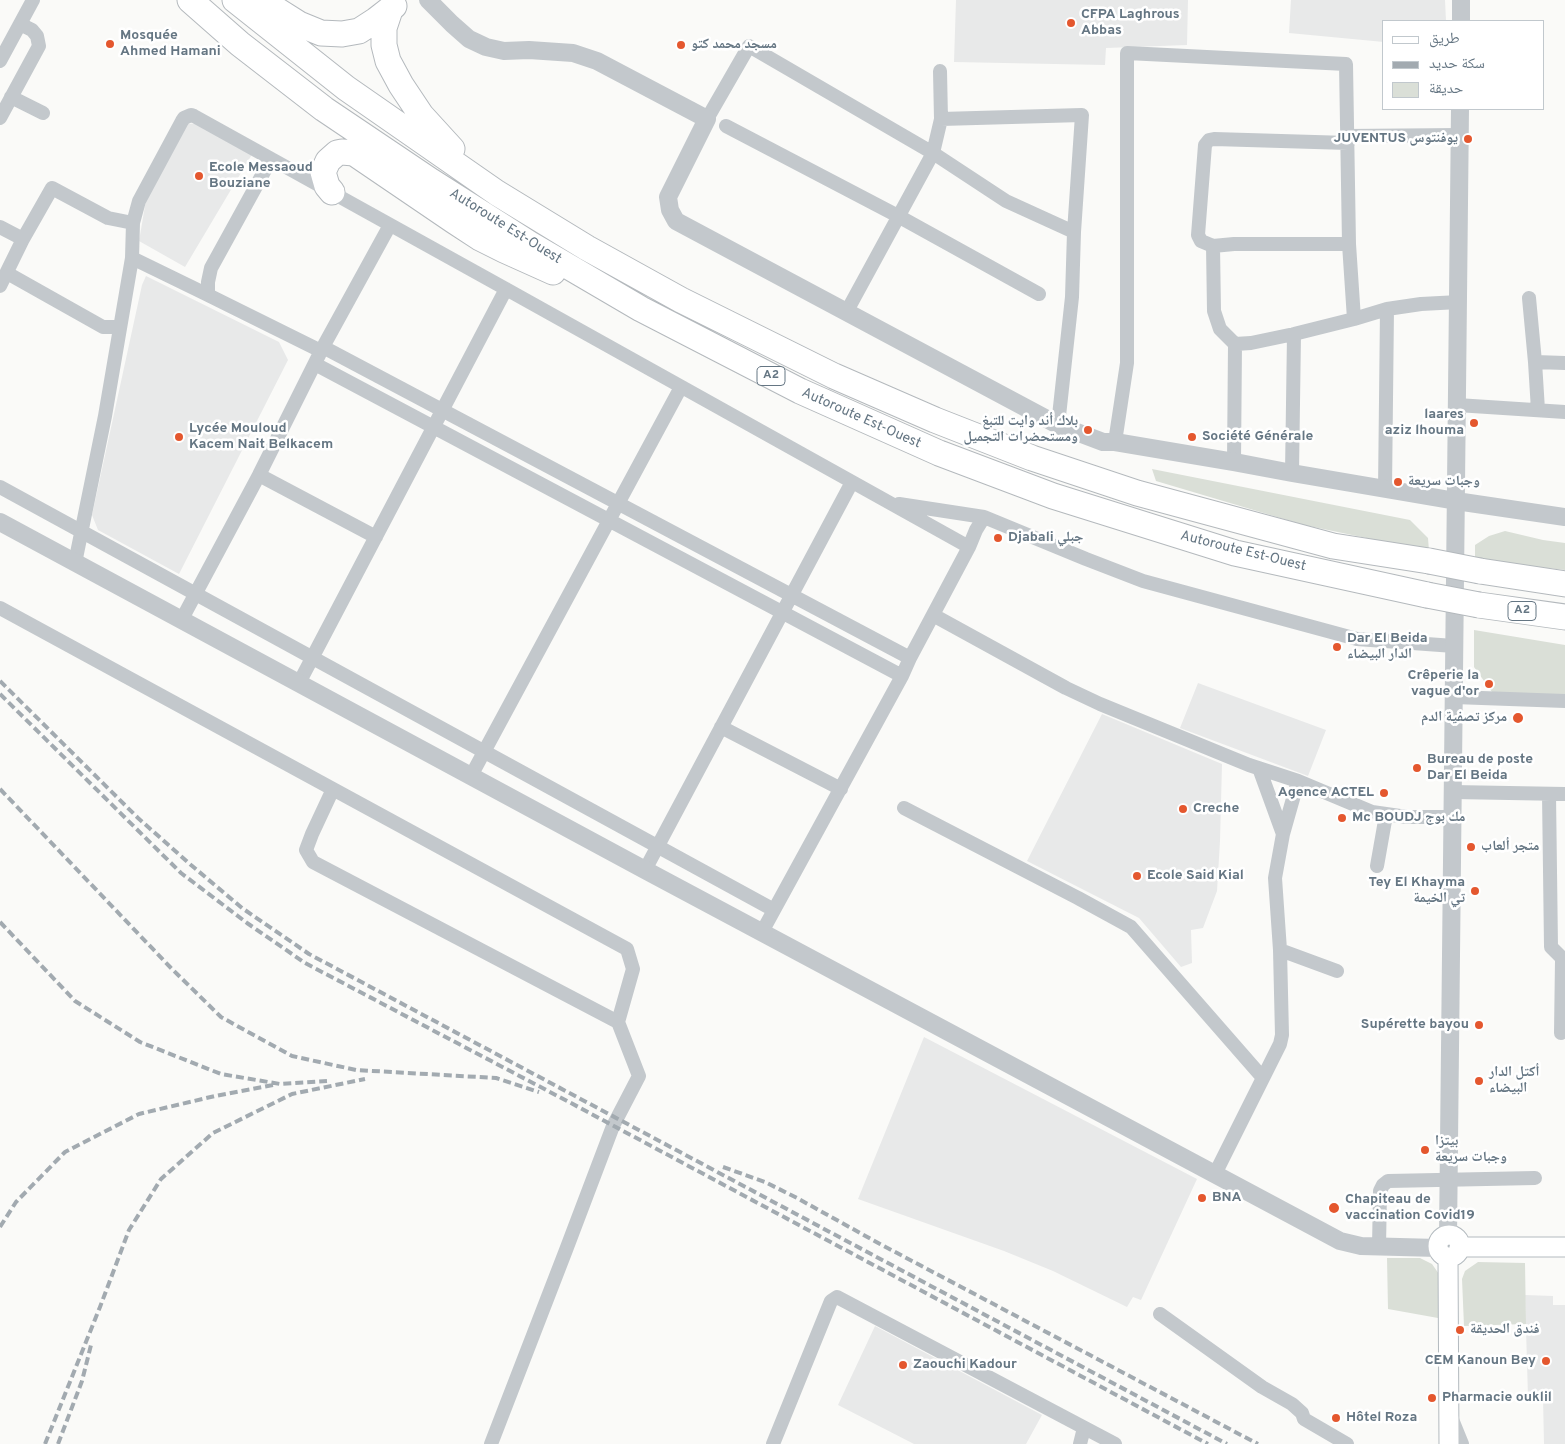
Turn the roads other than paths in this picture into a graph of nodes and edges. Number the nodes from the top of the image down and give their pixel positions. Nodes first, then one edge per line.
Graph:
1 (33, 0) edge
2 (190, 0) edge
3 (235, 0) edge
4 (261, 0) edge
5 (428, 0) edge
6 (1461, 0) edge
7 (394, 5) edge
8 (1461, 20) edge
9 (20, 24) junction
10 (0, 61) edge
11 (940, 71) dead end
12 (12, 97) junction
13 (1460, 110) edge
14 (43, 113) dead end
15 (0, 118) edge
16 (707, 119) junction
17 (941, 119) junction
18 (726, 126) dead end
19 (1460, 135) junction
20 (1348, 139) junction
21 (932, 153) junction
22 (271, 159) junction
23 (332, 192) junction
24 (497, 192) junction
25 (898, 216) junction
26 (134, 223) junction
27 (390, 225) junction
28 (0, 227) edge
29 (1074, 232) junction
30 (23, 239) junction
31 (1348, 244) junction
32 (1213, 246) junction
33 (132, 258) junction
34 (7, 273) junction
35 (0, 286) edge
36 (506, 289) junction
37 (1039, 294) dead end
38 (208, 295) junction
39 (1529, 298) dead end
40 (1459, 302) junction
41 (641, 309) junction
42 (1387, 309) junction
43 (847, 311) junction
44 (1354, 319) junction
45 (120, 327) junction
46 (1294, 334) junction
47 (1235, 344) junction
48 (320, 354) junction
49 (1535, 362) junction
50 (1565, 363) edge
51 (680, 387) junction
52 (1457, 405) junction
53 (442, 410) junction
54 (1538, 410) junction
55 (1565, 412) edge
56 (1058, 425) junction
57 (434, 427) junction
58 (1115, 442) junction
59 (1234, 462) junction
60 (1292, 473) junction
61 (258, 475) junction
62 (852, 482) junction
63 (0, 487) edge
64 (1385, 490) junction
65 (1456, 501) junction
66 (618, 503) junction
67 (889, 503) junction
68 (1565, 517) edge
69 (984, 518) junction
70 (609, 520) junction
71 (0, 522) edge
72 (82, 532) junction
73 (376, 537) junction
74 (969, 547) junction
75 (75, 563) junction
76 (1565, 584) edge
77 (195, 594) junction
78 (791, 596) junction
79 (0, 608) edge
80 (782, 613) junction
81 (933, 615) junction
82 (1565, 618) edge
83 (182, 619) junction
84 (1454, 646) junction
85 (312, 658) junction
86 (910, 658) junction
87 (902, 676) junction
88 (300, 683) junction
89 (1454, 698) junction
90 (1565, 701) edge
91 (721, 727) junction
92 (484, 752) junction
93 (1259, 768) junction
94 (471, 776) junction
95 (1298, 781) junction
96 (333, 789) junction
97 (840, 789) junction
98 (1453, 792) junction
99 (1549, 794) junction
100 (1565, 794) edge
101 (904, 808) dead end
102 (1386, 815) junction
103 (1452, 817) junction
104 (1282, 834) junction
105 (657, 846) junction
106 (1376, 866) dead end
107 (645, 870) junction
108 (774, 910) junction
109 (762, 932) junction
110 (1280, 950) junction
111 (1337, 971) dead end
112 (618, 1022) junction
113 (1561, 1033) dead end
114 (1263, 1078) junction
115 (1215, 1174) junction
116 (1535, 1178) dead end
117 (1449, 1180) junction
118 (1379, 1247) junction
119 (1448, 1247) junction
120 (1565, 1247) edge
121 (1160, 1314) dead end
122 (1449, 1412) junction
123 (1084, 1428) junction
124 (491, 1444) edge
125 (773, 1444) edge
126 (1080, 1444) edge
127 (1115, 1444) edge
128 (1347, 1444) edge
129 (1440, 1444) edge
130 (1449, 1444) edge
131 (1462, 1444) edge

1 - 9 street
2 - 41 highway, Autoroute Est-Ouest / A2
3 - 24 highway, Autoroute Est-Ouest / A2
4 - 7 highway
5 - 16 street
6 - 8 street
7 - 24 highway
9 - 10 street
9 - 12 street
11 - 17 street
12 - 14 street
12 - 15 street
13 - 19 street
16 - 21 street
16 - 43 street
17 - 21 street
17 - 29 street
18 - 25 street
19 - 20 street
19 - 40 street
20 - 31 street
20 - 32 street
20 - 58 street
21 - 25 street
21 - 29 street
22 - 23 street
22 - 26 street
22 - 38 street
23 - 27 street
23 - 41 highway
24 - 76 highway, Autoroute Est-Ouest / A2, bridge
25 - 37 street
25 - 43 street
26 - 30 street
26 - 33 street
27 - 36 street
27 - 48 street
28 - 30 street
29 - 56 street
30 - 34 street
31 - 32 street
31 - 44 street
32 - 47 street
33 - 38 street
33 - 45 street
34 - 35 street
34 - 45 street
36 - 51 street
36 - 53 street
38 - 48 street
39 - 49 street
40 - 42 street
40 - 52 street
41 - 82 highway, Autoroute Est-Ouest / A2, bridge
42 - 44 street
42 - 64 street
43 - 56 street
44 - 46 street
45 - 72 street
46 - 47 street
46 - 60 street
47 - 59 street
48 - 53 street
48 - 57 street
48 - 61 street
49 - 50 street
49 - 54 street
51 - 62 street
51 - 66 street
52 - 54 street
52 - 65 street
53 - 57 street
53 - 66 street
54 - 55 street
56 - 58 street
57 - 70 street
57 - 73 street
58 - 59 street
59 - 60 street
60 - 64 street
61 - 73 street
61 - 77 street
62 - 67 street
62 - 78 street
63 - 72 street
64 - 65 street
65 - 68 street
65 - 84 street
66 - 70 street
66 - 78 street
67 - 69 street
67 - 74 street
69 - 74 street
69 - 84 street
70 - 80 street
70 - 92 street
71 - 75 street
72 - 75 street
72 - 77 street
73 - 85 street
74 - 81 street
75 - 83 street
77 - 83 street
77 - 85 street
78 - 80 street
78 - 86 street
79 - 96 street
80 - 87 street
80 - 91 street
81 - 86 street
81 - 93 street
83 - 88 street
84 - 89 street
85 - 88 street
85 - 92 street
86 - 87 street
87 - 97 street
88 - 94 street
89 - 90 street
89 - 98 street
91 - 97 street
91 - 105 street
92 - 94 street
92 - 105 street
93 - 95 street
93 - 104 street
94 - 107 street
95 - 102 street
95 - 104 street
96 - 112 street
96 - 112 street
97 - 108 street
98 - 99 street
98 - 103 street
99 - 100 street
99 - 113 street
101 - 114 street
102 - 103 street
102 - 106 street
103 - 117 street
104 - 110 street
105 - 107 street
105 - 108 street
107 - 109 street
108 - 109 street
109 - 115 street
110 - 111 street
110 - 114 street
112 - 124 street
114 - 115 street
115 - 118 street
116 - 117 street
117 - 118 street
117 - 119 street
118 - 119 street
119 - 120 main road
119 - 122 main road
121 - 128 street
122 - 129 street
122 - 130 main road
122 - 131 street
123 - 125 street
123 - 126 street
123 - 127 street

